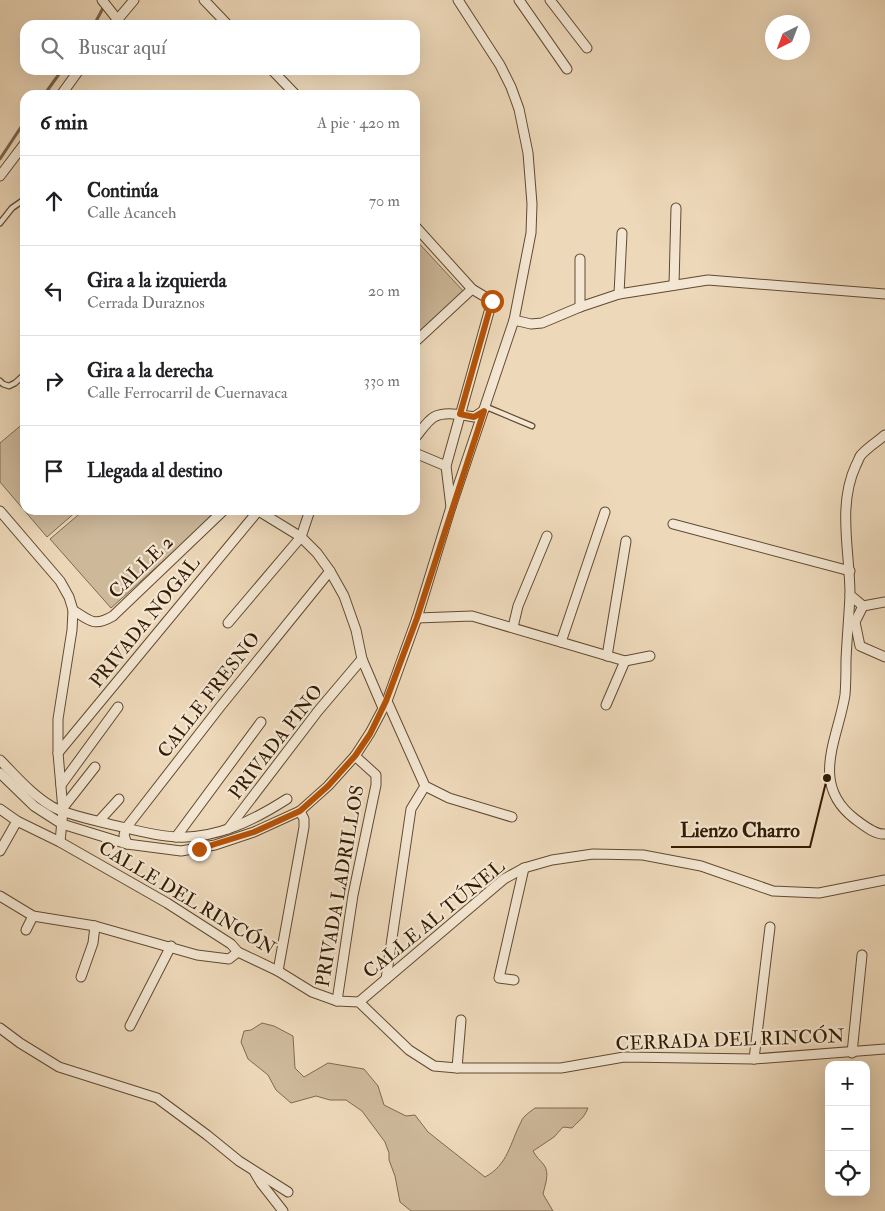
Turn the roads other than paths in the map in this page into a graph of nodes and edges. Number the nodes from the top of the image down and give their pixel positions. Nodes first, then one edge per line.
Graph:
1 (102, 0) edge
2 (134, 0) edge
3 (204, 0) edge
4 (458, 0) edge
5 (519, 0) edge
6 (550, 0) edge
7 (114, 20) edge
8 (117, 20) edge
9 (223, 20) edge
10 (587, 48) dead end
11 (567, 69) dead end
12 (75, 75) edge
13 (277, 75) edge
14 (64, 90) edge
15 (291, 90) edge
16 (20, 150) edge
17 (0, 176) edge
18 (20, 202) edge
19 (676, 208) dead end
20 (0, 223) edge
21 (420, 232) edge
22 (622, 233) dead end
23 (580, 258) dead end
24 (674, 285) junction
25 (472, 289) junction
26 (620, 294) junction
27 (885, 294) edge
28 (580, 307) junction
29 (514, 320) junction
30 (420, 337) edge
31 (20, 378) edge
32 (0, 381) edge
33 (484, 411) junction
34 (460, 414) junction
35 (532, 426) dead end
36 (420, 432) edge
37 (885, 435) edge
38 (420, 455) edge
39 (446, 466) junction
40 (451, 507) junction
41 (0, 512) edge
42 (605, 512) dead end
43 (219, 515) edge
44 (253, 515) edge
45 (265, 515) edge
46 (308, 515) edge
47 (673, 524) dead end
48 (547, 536) dead end
49 (301, 537) junction
50 (626, 540) dead end
51 (330, 570) junction
52 (850, 571) junction
53 (850, 595) junction
54 (885, 602) edge
55 (863, 606) junction
56 (73, 610) junction
57 (417, 618) junction
58 (228, 623) dead end
59 (513, 627) junction
60 (561, 642) junction
61 (607, 656) junction
62 (650, 656) dead end
63 (885, 657) edge
64 (362, 659) junction
65 (625, 661) junction
66 (606, 704) dead end
67 (385, 705) junction
68 (118, 708) dead end
69 (261, 722) dead end
70 (58, 753) junction
71 (355, 756) junction
72 (0, 760) edge
73 (95, 768) dead end
74 (0, 773) edge
75 (60, 785) junction
76 (425, 786) junction
77 (119, 799) dead end
78 (287, 799) dead end
79 (0, 810) edge
80 (62, 810) junction
81 (300, 811) junction
82 (512, 817) dead end
83 (17, 820) junction
84 (99, 821) junction
85 (62, 824) junction
86 (126, 828) junction
87 (229, 828) junction
88 (885, 834) edge
89 (176, 837) junction
90 (60, 842) junction
91 (127, 844) junction
92 (215, 845) junction
93 (0, 851) edge
94 (524, 868) junction
95 (885, 880) edge
96 (0, 896) edge
97 (33, 916) junction
98 (95, 926) junction
99 (770, 927) dead end
100 (26, 930) dead end
101 (171, 946) junction
102 (238, 952) junction
103 (862, 954) dead end
104 (278, 971) junction
105 (81, 976) dead end
106 (386, 979) junction
107 (514, 980) dead end
108 (337, 1001) junction
109 (359, 1002) junction
110 (461, 1020) dead end
111 (130, 1026) dead end
112 (0, 1028) edge
113 (885, 1050) edge
114 (852, 1053) junction
115 (754, 1060) junction
116 (457, 1068) junction
117 (254, 1170) junction
118 (288, 1192) dead end
119 (283, 1211) edge

1 - 7 street
2 - 8 street
3 - 9 street
4 - 29 street
5 - 11 street
6 - 10 street
12 - 14 street
13 - 15 street
16 - 17 street
18 - 20 lane
19 - 24 street
21 - 25 street
22 - 26 street
23 - 28 street
24 - 26 street
24 - 27 street
25 - 30 street
25 - 34 street
26 - 28 street
28 - 29 street
29 - 33 street
31 - 32 lane
33 - 34 street
33 - 35 lane
33 - 40 street
34 - 36 street
34 - 39 street
37 - 52 street
38 - 39 street
39 - 40 street
40 - 57 street
41 - 56 street
42 - 60 street
43 - 56 street, CALLE 2
44 - 70 street, PRIVADA NOGAL
45 - 49 street
46 - 49 street
47 - 52 street
48 - 59 street
49 - 51 street
49 - 58 street
50 - 61 street
51 - 64 street
51 - 86 street, CALLE FRESNO
52 - 53 street
53 - 55 street
53 - 88 street
54 - 55 street
55 - 63 street
56 - 70 street
57 - 59 street
57 - 67 street
59 - 60 street
60 - 61 street
61 - 65 street
62 - 65 street
64 - 67 street
64 - 87 street, PRIVADA PINO
65 - 66 street
67 - 71 street
67 - 76 street
68 - 75 street
69 - 89 street
70 - 75 street
71 - 81 street
71 - 108 street, PRIVADA LADRILLOS
72 - 80 street
73 - 80 street
74 - 85 street
75 - 80 street
76 - 82 street
76 - 106 street
77 - 84 street
78 - 87 street
79 - 83 street, CALLE DEL RINCÓN
80 - 84 street
80 - 85 street
81 - 92 street
81 - 104 street
83 - 90 street, CALLE DEL RINCÓN
83 - 93 street
84 - 86 street
85 - 90 street
85 - 91 street
86 - 89 street
86 - 91 street
87 - 89 street
87 - 92 street, PRIVADA PINO
90 - 102 street, CALLE DEL RINCÓN
91 - 92 street
94 - 95 street, CALLE AL TÚNEL
94 - 106 street, CALLE AL TÚNEL
94 - 107 street
96 - 97 street
97 - 98 street
97 - 100 street
98 - 101 street
98 - 105 street
99 - 115 street
101 - 102 street
101 - 111 street
102 - 104 street, CALLE DEL RINCÓN
103 - 114 street
104 - 108 street, CALLE DEL RINCÓN
106 - 109 street, CALLE AL TÚNEL
108 - 109 street, CALLE DEL RINCÓN
109 - 116 street
110 - 116 street
112 - 117 street
113 - 114 street, CERRADA DEL RINCÓN
114 - 115 street, CERRADA DEL RINCÓN
115 - 116 street, CERRADA DEL RINCÓN
117 - 118 street
117 - 119 street

